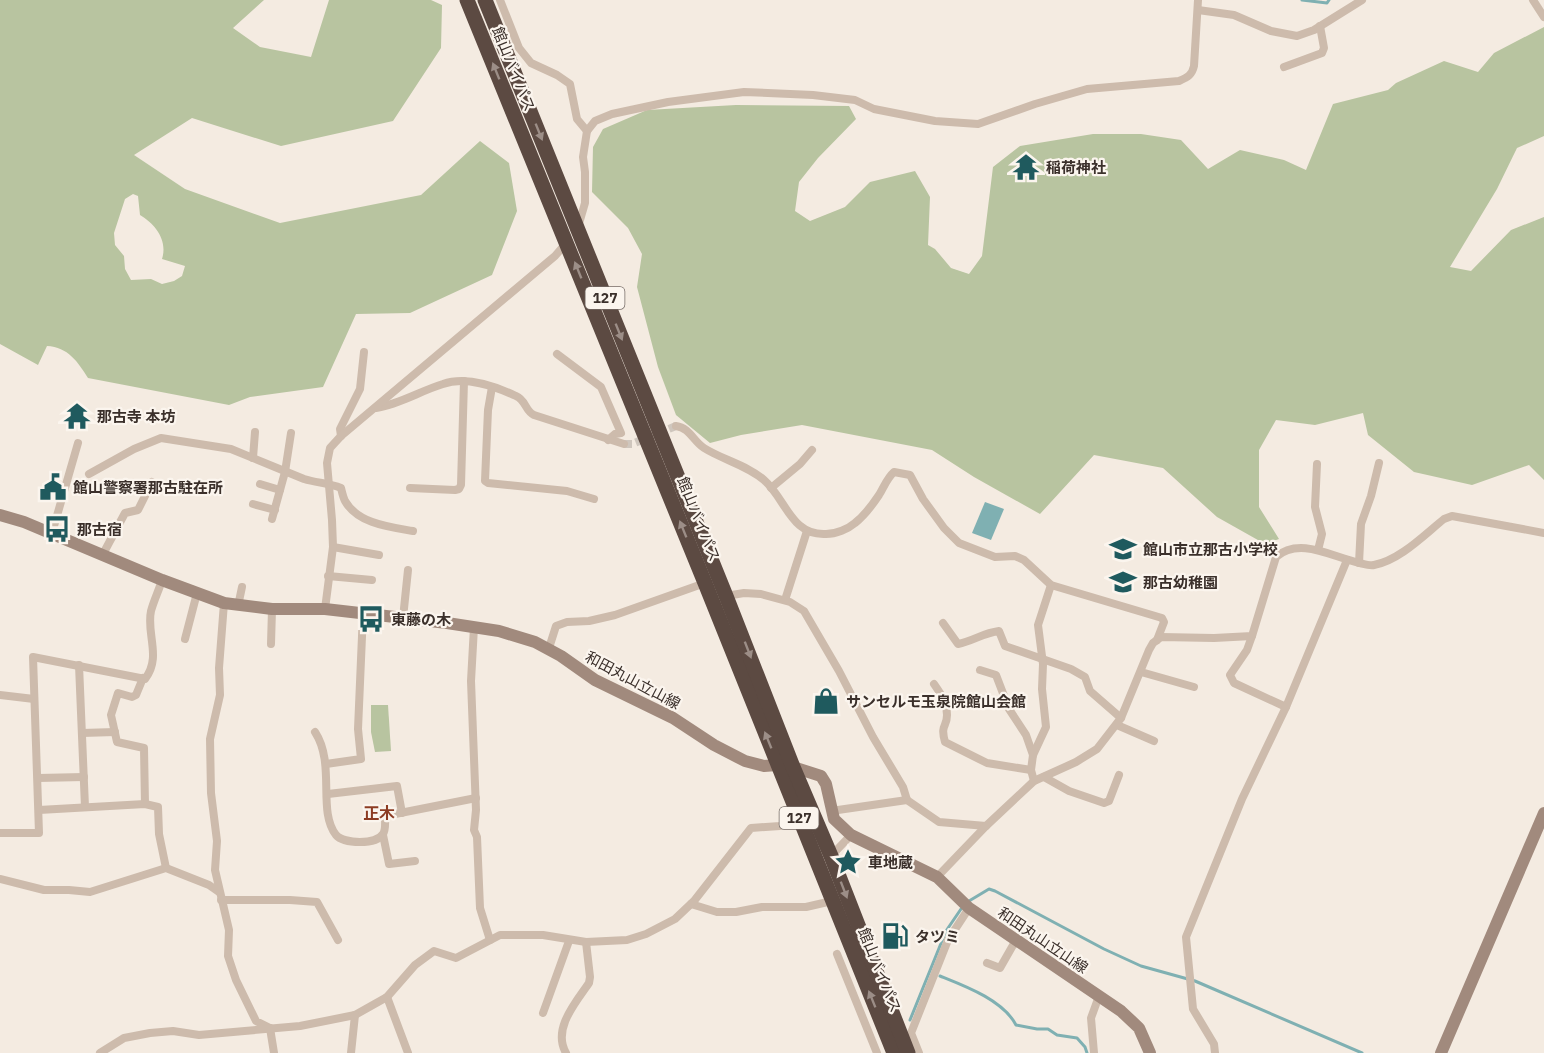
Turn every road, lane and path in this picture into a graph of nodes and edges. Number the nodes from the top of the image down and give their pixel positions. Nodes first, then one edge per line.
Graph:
1 (467, 0) edge
2 (485, 0) edge
3 (500, 0) edge
4 (1362, 0) edge
5 (1533, 0) edge
6 (1197, 3) edge
7 (1544, 17) edge
8 (1320, 26) junction
9 (1284, 67) dead end
10 (587, 130) junction
11 (577, 228) junction
12 (567, 242) junction
13 (364, 352) dead end
14 (557, 354) dead end
15 (464, 381) junction
16 (492, 387) junction
17 (376, 408) junction
18 (676, 426) dead end
19 (255, 432) dead end
20 (291, 433) dead end
21 (340, 436) junction
22 (608, 440) junction
23 (78, 443) dead end
24 (624, 444) tunnel mouth
25 (812, 450) dead end
26 (253, 458) junction
27 (1379, 463) dead end
28 (1317, 464) dead end
29 (285, 472) junction
30 (89, 474) dead end
31 (152, 482) dead end
32 (328, 483) junction
33 (260, 484) dead end
34 (410, 488) dead end
35 (771, 488) junction
36 (280, 490) junction
37 (594, 499) dead end
38 (253, 504) dead end
39 (275, 510) junction
40 (0, 515) edge
41 (272, 519) dead end
42 (413, 531) dead end
43 (807, 531) junction
44 (52, 533) junction
45 (1544, 533) edge
46 (333, 547) junction
47 (1318, 550) junction
48 (103, 554) junction
49 (379, 555) dead end
50 (1347, 560) junction
51 (1359, 563) junction
52 (408, 570) dead end
53 (328, 576) junction
54 (162, 580) junction
55 (372, 580) dead end
56 (705, 583) junction
57 (1051, 585) junction
58 (242, 587) dead end
59 (197, 593) junction
60 (726, 596) junction
61 (785, 600) junction
62 (224, 603) junction
63 (238, 606) junction
64 (272, 609) junction
65 (325, 609) junction
66 (363, 613) junction
67 (403, 618) junction
68 (943, 623) dead end
69 (474, 627) junction
70 (1252, 636) junction
71 (185, 639) dead end
72 (1156, 640) junction
73 (271, 644) dead end
74 (549, 648) junction
75 (1042, 660) junction
76 (79, 665) junction
77 (980, 669) dead end
78 (1141, 672) junction
79 (143, 678) junction
80 (934, 684) dead end
81 (1194, 687) dead end
82 (0, 695) edge
83 (34, 699) junction
84 (1286, 707) junction
85 (1119, 722) junction
86 (115, 732) junction
87 (315, 732) dead end
88 (82, 733) junction
89 (1154, 741) dead end
90 (1033, 755) junction
91 (326, 764) junction
92 (777, 765) junction
93 (793, 767) junction
94 (1031, 770) junction
95 (1119, 775) dead end
96 (84, 777) junction
97 (1044, 777) junction
98 (38, 778) junction
99 (1034, 782) junction
100 (328, 794) junction
101 (476, 798) junction
102 (907, 800) junction
103 (145, 804) junction
104 (86, 807) junction
105 (39, 810) junction
106 (831, 812) junction
107 (402, 813) junction
108 (1544, 813) edge
109 (799, 817) junction
110 (986, 826) junction
111 (0, 833) edge
112 (383, 835) junction
113 (851, 835) junction
114 (831, 856) junction
115 (415, 861) dead end
116 (166, 868) junction
117 (937, 877) junction
118 (0, 879) edge
119 (220, 896) junction
120 (832, 901) junction
121 (691, 904) junction
122 (969, 908) junction
123 (338, 940) dead end
124 (490, 940) junction
125 (1016, 940) junction
126 (569, 941) junction
127 (586, 942) junction
128 (837, 954) dead end
129 (987, 963) dead end
130 (1099, 996) junction
131 (387, 997) junction
132 (543, 1013) dead end
133 (355, 1015) junction
134 (270, 1028) junction
135 (100, 1053) edge
136 (274, 1053) edge
137 (351, 1053) edge
138 (408, 1053) edge
139 (566, 1053) edge
140 (877, 1053) edge
141 (894, 1053) edge
142 (908, 1053) edge
143 (919, 1053) edge
144 (1094, 1053) edge
145 (1150, 1053) edge
146 (1215, 1053) edge
147 (1441, 1053) edge

12 -> 1 highway, 館山バイパス / 127
2 -> 11 highway, 館山バイパス / 127
3 - 10 street
4 - 8 street
5 - 7 street
6 - 8 street
6 - 10 street
8 - 9 street
10 - 11 street
11 - 12 street
11 -> 60 highway, 館山バイパス / 127
12 - 17 street
56 -> 12 highway, 館山バイパス / 127
13 - 21 street
14 - 22 street
15 - 16 street
15 - 17 street
15 - 34 street
16 - 22 street
16 - 37 street
17 - 21 street
18 - 35 street
19 - 26 street
20 - 29 street
21 - 32 street
22 - 24 street
23 - 44 street
25 - 35 street
26 - 29 street
26 - 30 street
27 - 51 street
28 - 47 street
29 - 32 street
29 - 36 street
31 - 48 street
32 - 42 street
32 - 46 street
33 - 36 street
35 - 43 street
36 - 39 street
38 - 39 street
39 - 41 street
40 - 44 main road, 和田丸山立山線
43 - 57 street
43 - 61 street
44 - 48 main road, 和田丸山立山線
45 - 51 street
46 - 49 street
46 - 53 street
47 - 50 street
47 - 70 street
48 - 54 main road, 和田丸山立山線
50 - 51 street
50 - 84 street
52 - 67 street
53 - 55 street
53 - 65 street
54 - 59 main road, 和田丸山立山線
54 - 79 street
56 - 74 street
92 -> 56 highway, 館山バイパス / 127
57 - 72 street
57 - 75 street
58 - 63 street
59 - 62 main road, 和田丸山立山線
59 - 71 street
60 - 61 street
60 -> 93 highway, 館山バイパス / 127
61 - 102 street
62 - 63 main road, 和田丸山立山線
62 - 119 street
63 - 64 main road, 和田丸山立山線
64 - 65 main road, 和田丸山立山線
64 - 73 street
65 - 66 main road, 和田丸山立山線
66 - 67 main road, 和田丸山立山線
66 - 91 street
67 - 69 main road, 和田丸山立山線
68 - 75 street
69 - 74 main road, 和田丸山立山線
69 - 101 street
70 - 72 street
70 - 84 street
72 - 78 street
74 - 92 main road, 和田丸山立山線
75 - 85 street
75 - 90 street
76 - 79 street
76 - 83 street
76 - 88 street
77 - 90 street
78 - 81 street
78 - 85 street
79 - 86 street
80 - 94 street
82 - 83 street
83 - 98 street
84 - 146 street
85 - 89 street
85 - 97 street
86 - 88 street
86 - 103 street
87 - 91 street
88 - 96 street
90 - 94 street
91 - 100 street
92 - 93 main road, 和田丸山立山線
92 - 109 highway, 館山バイパス / 127
93 - 106 main road, 和田丸山立山線
93 - 114 highway, 館山バイパス / 127
94 - 99 street
95 - 97 street
96 - 98 street
96 - 104 street
97 - 99 street
98 - 105 street
99 - 110 street
100 - 107 street
100 - 112 street
101 - 107 street
101 - 124 street
102 - 106 street
102 - 110 street
103 - 104 street
103 - 116 street
104 - 105 street
105 - 111 street
106 - 113 main road, 和田丸山立山線
107 - 112 street
108 - 147 main road
109 - 120 highway, 館山バイパス / 127
109 - 121 street
110 - 117 street
112 - 115 street
113 - 114 street
113 - 117 main road, 和田丸山立山線
114 -> 142 highway, 館山バイパス / 127
116 - 118 street
116 - 119 street
117 - 122 main road, 和田丸山立山線
119 - 123 street
119 - 134 street
120 - 121 street
141 -> 120 highway, 館山バイパス / 127
121 - 127 street
122 - 125 main road, 和田丸山立山線
122 - 143 street
124 - 126 street
124 - 131 street
125 - 129 street
125 - 130 main road, 和田丸山立山線
126 - 127 street
126 - 132 street
127 - 139 street
128 - 140 street
130 - 144 street
130 - 145 main road, 和田丸山立山線
131 - 133 street
131 - 138 street
133 - 134 street
133 - 137 street
134 - 135 street
134 - 136 street

